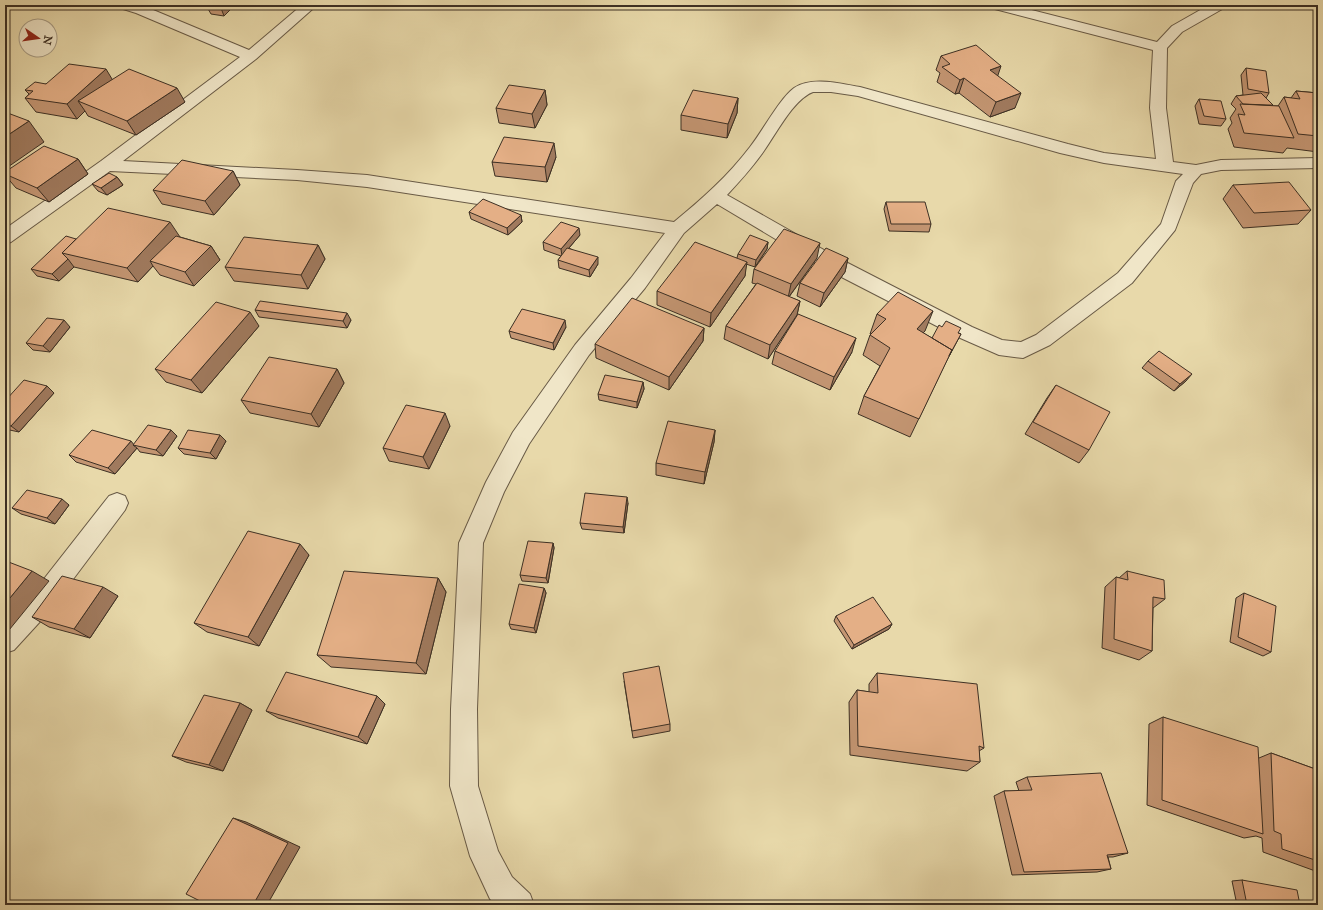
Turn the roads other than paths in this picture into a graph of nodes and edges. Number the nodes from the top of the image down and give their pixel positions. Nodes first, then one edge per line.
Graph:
1 (125, 5) edge
2 (310, 5) edge
3 (996, 5) edge
4 (1219, 5) edge
5 (1160, 47) junction
6 (250, 56) junction
7 (1318, 163) edge
8 (107, 165) junction
9 (1165, 166) junction
10 (1196, 170) junction
11 (716, 196) junction
12 (5, 217) edge
13 (30, 220) junction
14 (678, 229) junction
15 (5, 238) edge
16 (117, 503) dead end
17 (5, 641) edge
18 (519, 905) edge

1 - 6 street
2 - 6 street
3 - 5 street
4 - 5 street
5 - 9 street
6 - 8 street
7 - 10 street
8 - 13 street
8 - 14 street
9 - 10 street
9 - 11 street
10 - 11 street
11 - 14 street
12 - 13 street
13 - 15 street
14 - 18 street
16 - 17 street

